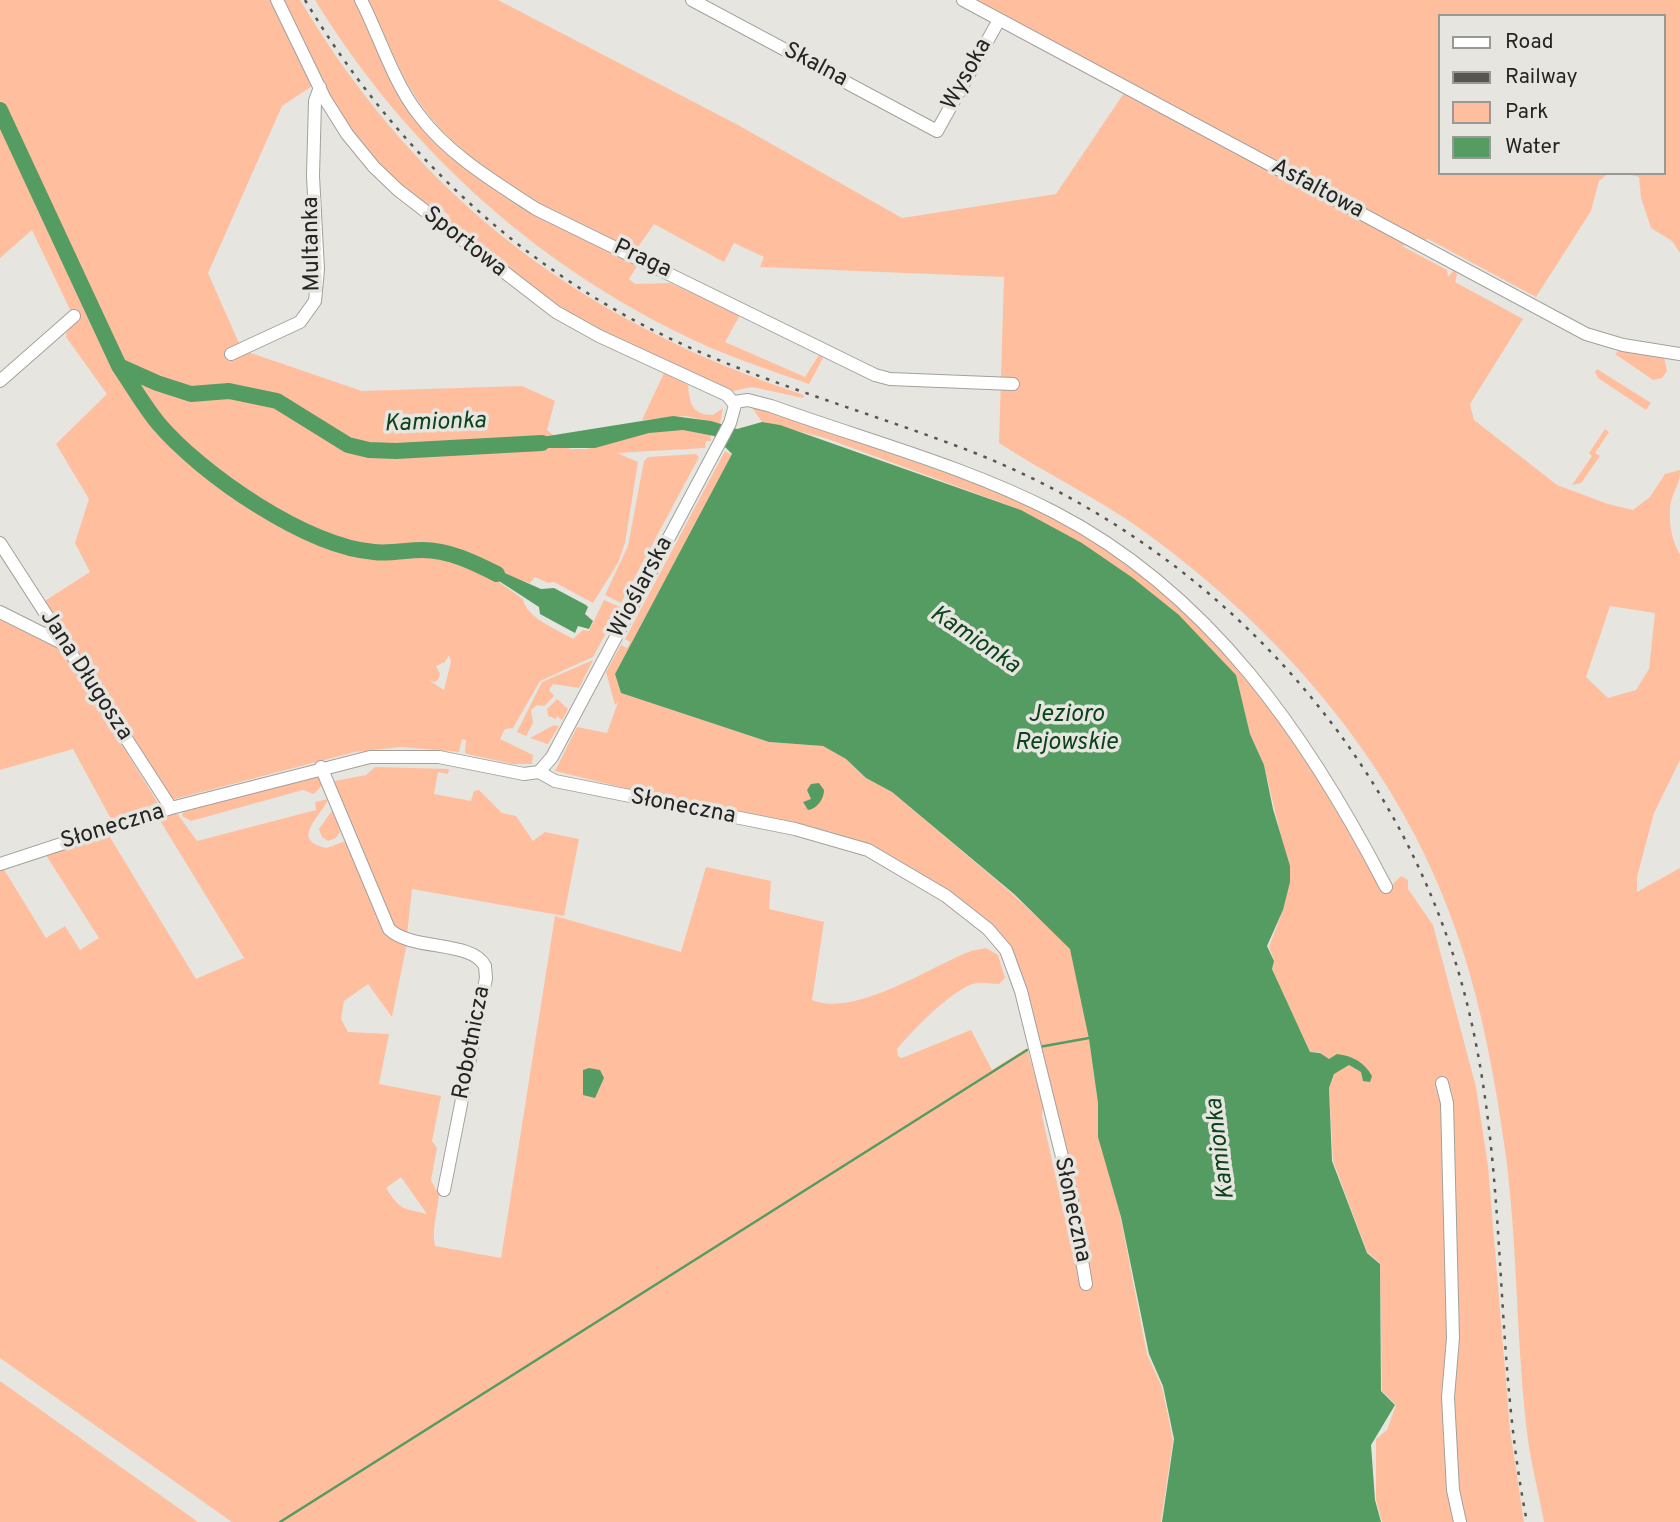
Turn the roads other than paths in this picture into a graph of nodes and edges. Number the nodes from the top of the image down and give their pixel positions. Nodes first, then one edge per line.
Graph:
1 (277, 0) edge
2 (361, 0) edge
3 (692, 0) edge
4 (963, 0) edge
5 (999, 20) junction
6 (320, 88) junction
7 (937, 131) joint
8 (74, 316) dead end
9 (231, 354) dead end
10 (1680, 354) edge
11 (0, 381) edge
12 (1013, 384) dead end
13 (733, 401) junction
14 (0, 543) edge
15 (0, 612) edge
16 (64, 644) junction
17 (321, 767) junction
18 (539, 772) junction
19 (171, 808) junction
20 (0, 864) edge
21 (1386, 887) dead end
22 (1442, 1083) dead end
23 (444, 1190) dead end
24 (1086, 1284) dead end
25 (1460, 1522) edge

1 - 6 street, Sportowa
2 - 12 street, Praga
3 - 7 street, Skalna
4 - 5 street, Asfaltowa
5 - 7 street, Wysoka
5 - 10 street, Asfaltowa
6 - 9 street, Multanka
6 - 13 street, Sportowa
8 - 11 street
13 - 18 street, Wioślarska
13 - 21 street
14 - 16 street, Jana Długosza
15 - 16 street
16 - 19 street, Jana Długosza
17 - 18 street, Słoneczna
17 - 19 street, Słoneczna
17 - 23 street, Robotnicza
18 - 24 street, Słoneczna
19 - 20 street, Słoneczna
22 - 25 street

